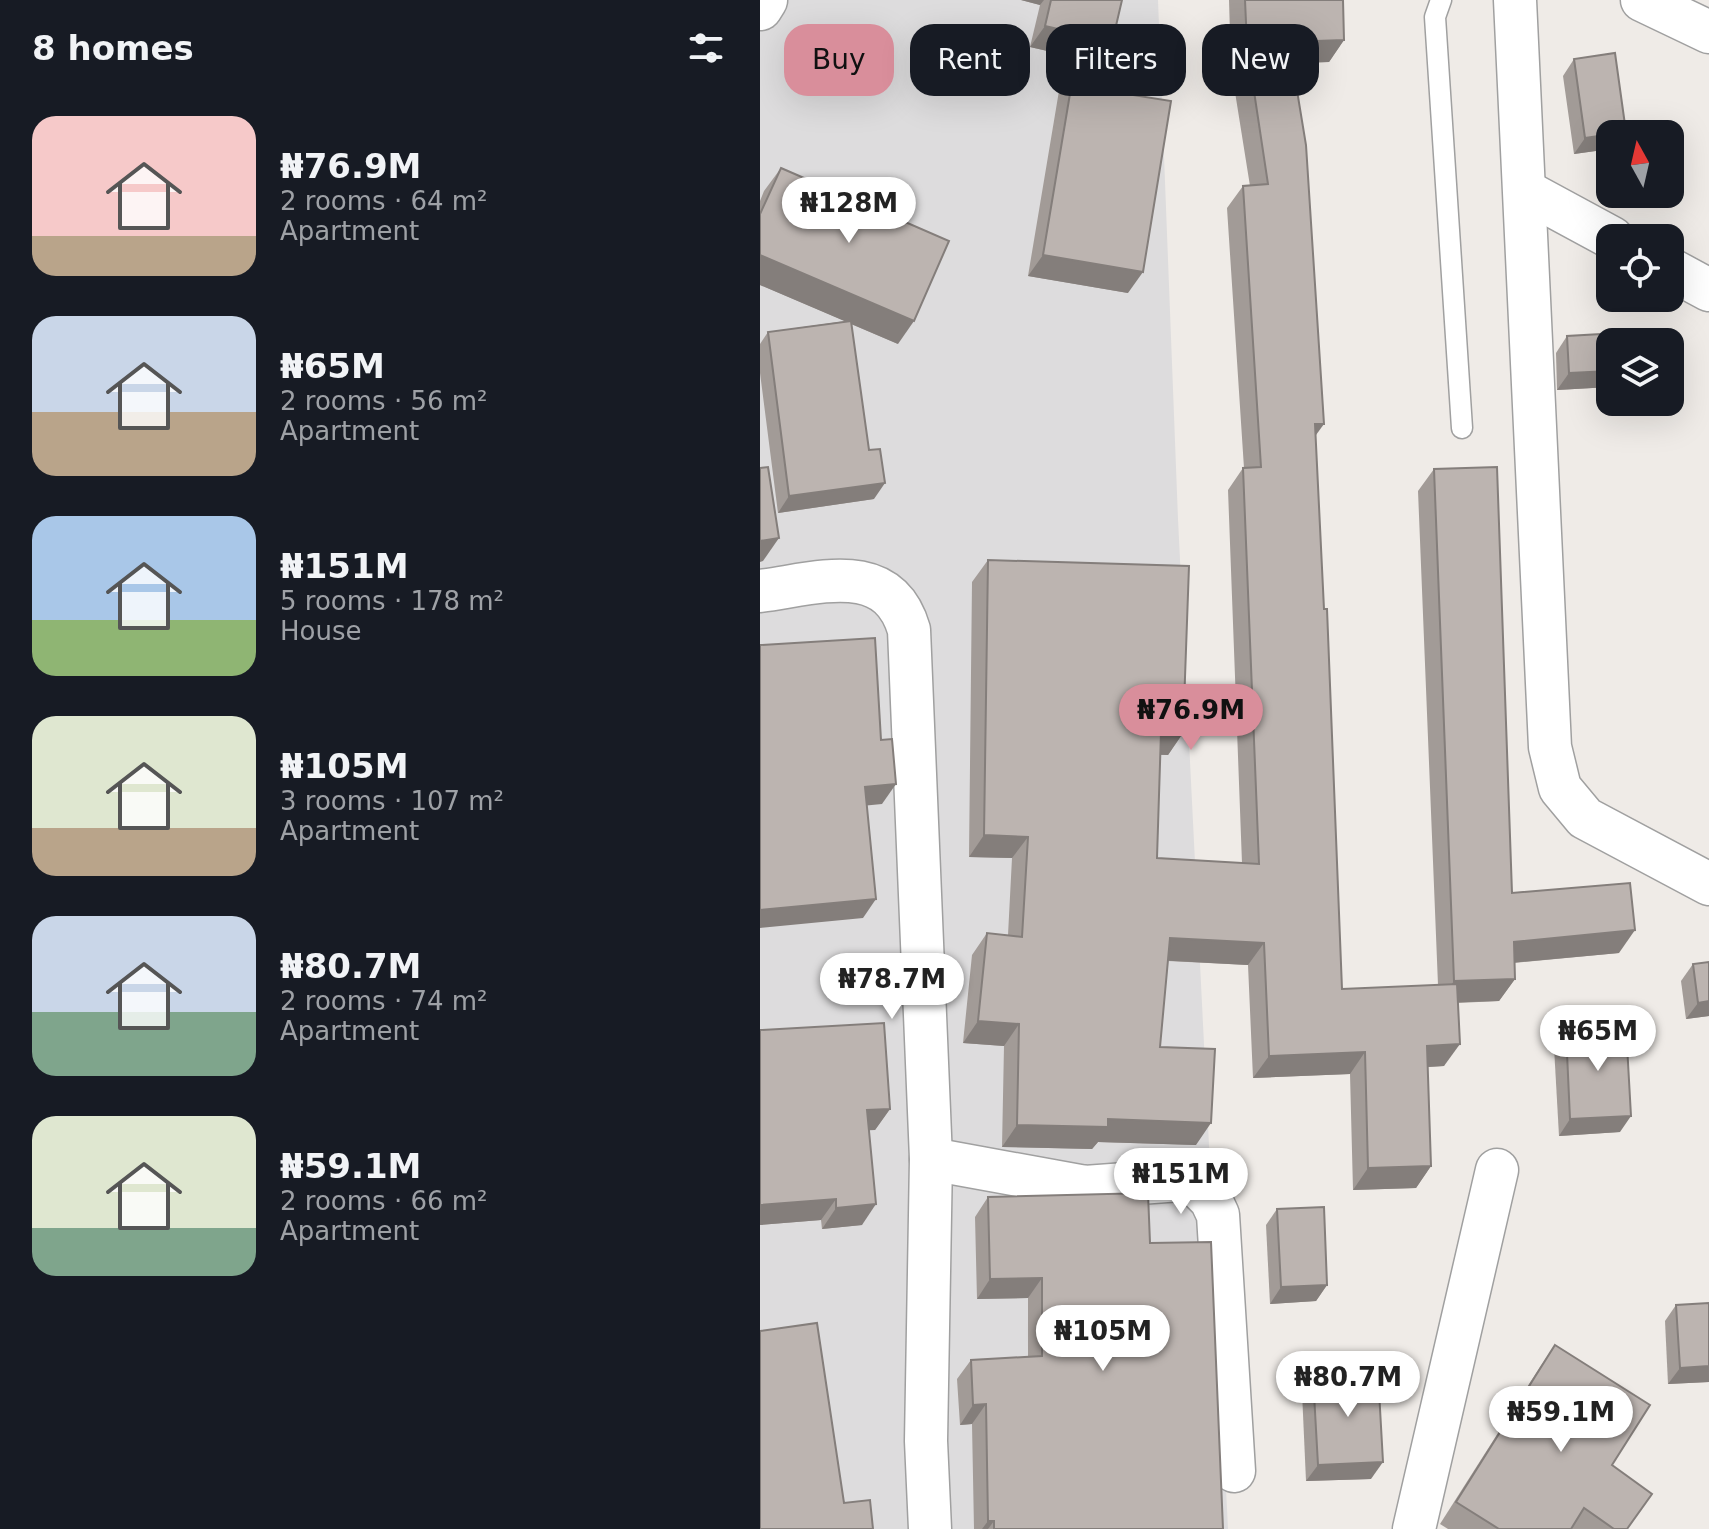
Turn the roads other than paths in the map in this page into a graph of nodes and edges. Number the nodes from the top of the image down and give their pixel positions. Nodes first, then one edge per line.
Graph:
1 (765, 0) edge
2 (1441, 0) edge
3 (1515, 0) edge
4 (1642, 0) edge
5 (760, 8) edge
6 (1709, 32) edge
7 (1527, 192) junction
8 (1596, 229) edge
9 (1684, 277) edge
10 (1709, 290) edge
11 (1462, 428) dead end
12 (760, 591) edge
13 (1709, 884) edge
14 (931, 1159) junction
15 (1497, 1170) dead end
16 (1234, 1471) dead end
17 (930, 1529) edge
18 (1414, 1529) edge

1 - 5 street
2 - 11 lane
3 - 7 street
4 - 6 street
7 - 8 street
7 - 13 street
9 - 10 street
12 - 14 street
14 - 16 street
14 - 17 street
15 - 18 street

